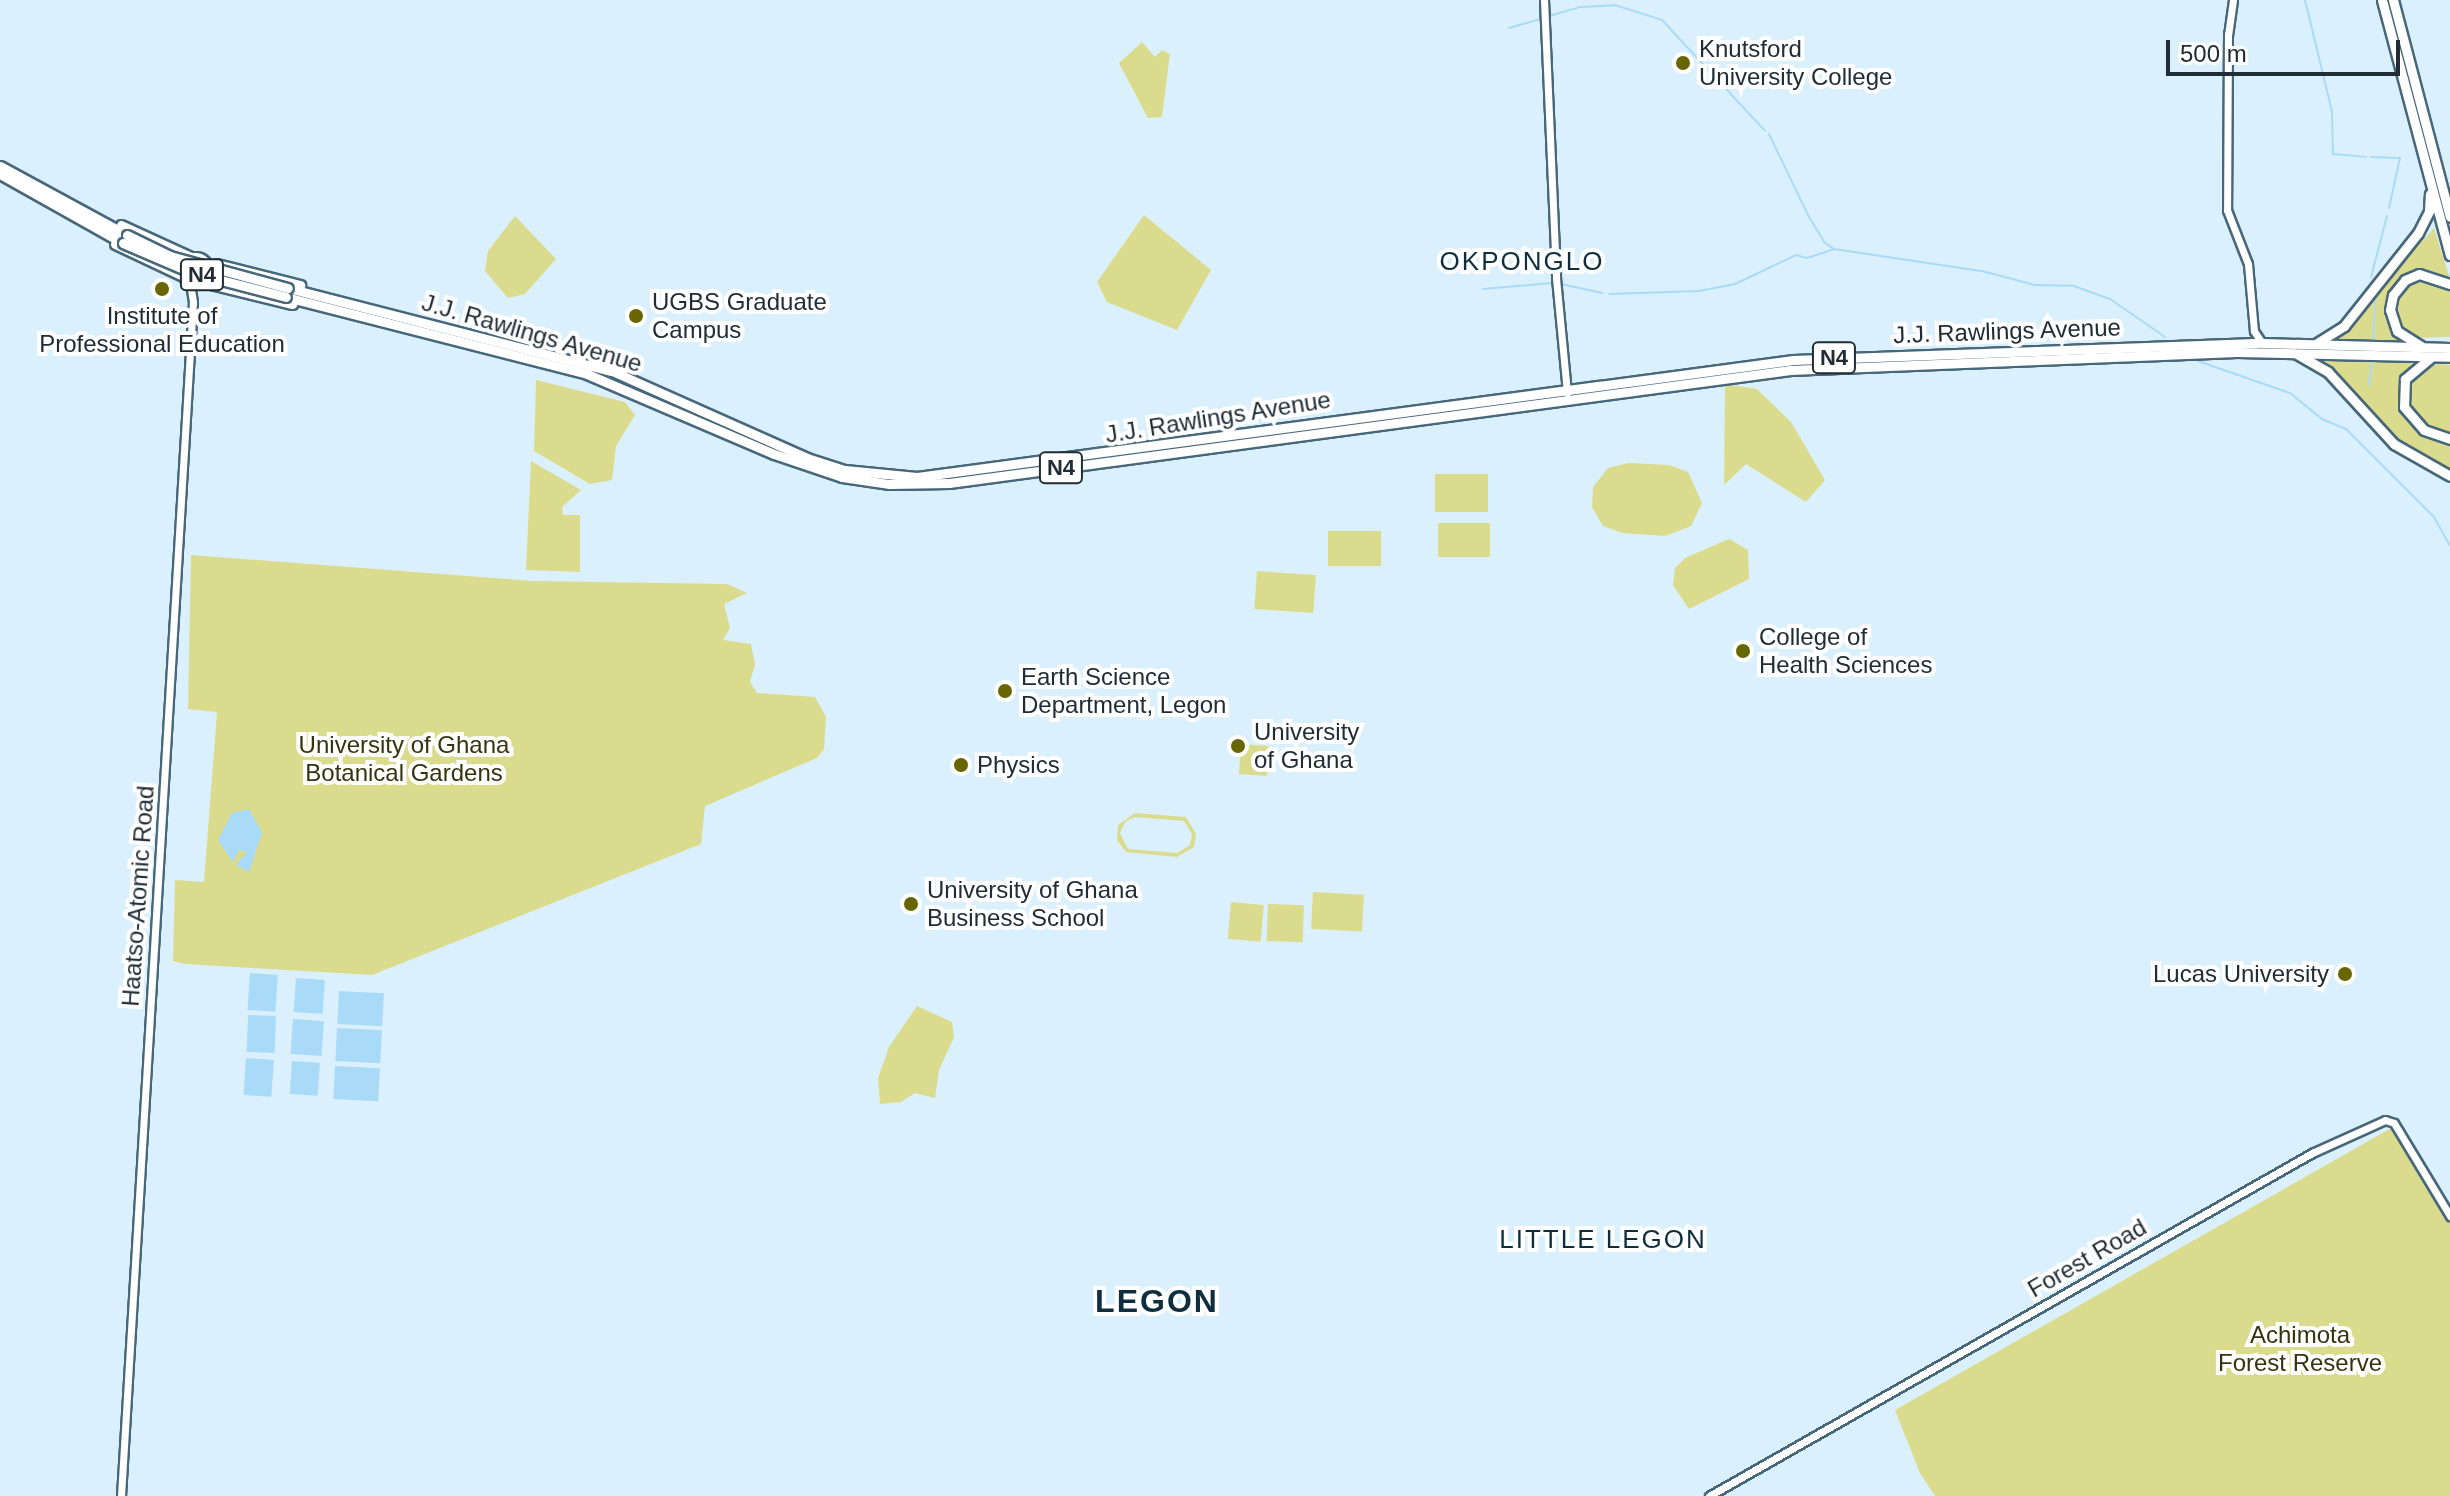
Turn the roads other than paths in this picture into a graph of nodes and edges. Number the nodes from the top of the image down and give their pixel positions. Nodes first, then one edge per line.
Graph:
1 (1544, 0) edge
2 (2233, 0) edge
3 (2382, 0) edge
4 (2393, 0) edge
5 (2437, 163) junction
6 (0, 166) edge
7 (0, 174) edge
8 (2428, 175) junction
9 (2450, 187) edge
10 (87, 212) junction
11 (76, 217) junction
12 (2446, 219) edge
13 (2426, 220) junction
14 (125, 239) junction
15 (2450, 255) edge
16 (191, 257) junction
17 (206, 262) junction
18 (193, 281) junction
19 (2450, 284) edge
20 (336, 304) junction
21 (2262, 343) junction
22 (2312, 345) junction
23 (2450, 348) edge
24 (2290, 352) junction
25 (2430, 352) junction
26 (2450, 357) edge
27 (1564, 392) junction
28 (2450, 439) edge
29 (2450, 476) edge
30 (2450, 1216) edge
31 (121, 1496) edge
32 (1709, 1496) edge

1 - 27 main road
2 - 21 main road
3 - 8 highway
4 - 5 highway
5 - 9 highway
5 - 12 highway
6 - 10 highway, J.J. Rawlings Avenue / N4
7 - 11 highway, J.J. Rawlings Avenue / N4
8 - 12 highway
8 - 13 highway
10 - 14 highway, J.J. Rawlings Avenue / N4
10 - 16 highway
11 - 14 highway, J.J. Rawlings Avenue / N4
11 - 18 highway
12 - 13 highway
12 - 15 highway
13 - 22 highway
14 - 20 highway, J.J. Rawlings Avenue / N4, bridge
14 - 20 highway, J.J. Rawlings Avenue / N4, bridge
16 - 17 main road
16 - 18 main road
17 - 18 main road
17 - 20 highway
18 - 20 highway
18 - 31 main road, Haatso-Atomic Road
19 - 25 highway
20 - 27 highway, J.J. Rawlings Avenue / N4
20 - 27 highway, J.J. Rawlings Avenue / N4
21 - 22 highway, J.J. Rawlings Avenue / N4
21 - 27 highway, J.J. Rawlings Avenue / N4
22 - 25 highway, J.J. Rawlings Avenue / N4
23 - 25 highway, J.J. Rawlings Avenue / N4
24 - 25 highway, J.J. Rawlings Avenue / N4
24 - 27 highway, J.J. Rawlings Avenue / N4
24 - 29 highway
25 - 26 highway, J.J. Rawlings Avenue / N4
25 - 28 highway
30 - 32 main road, Forest Road

